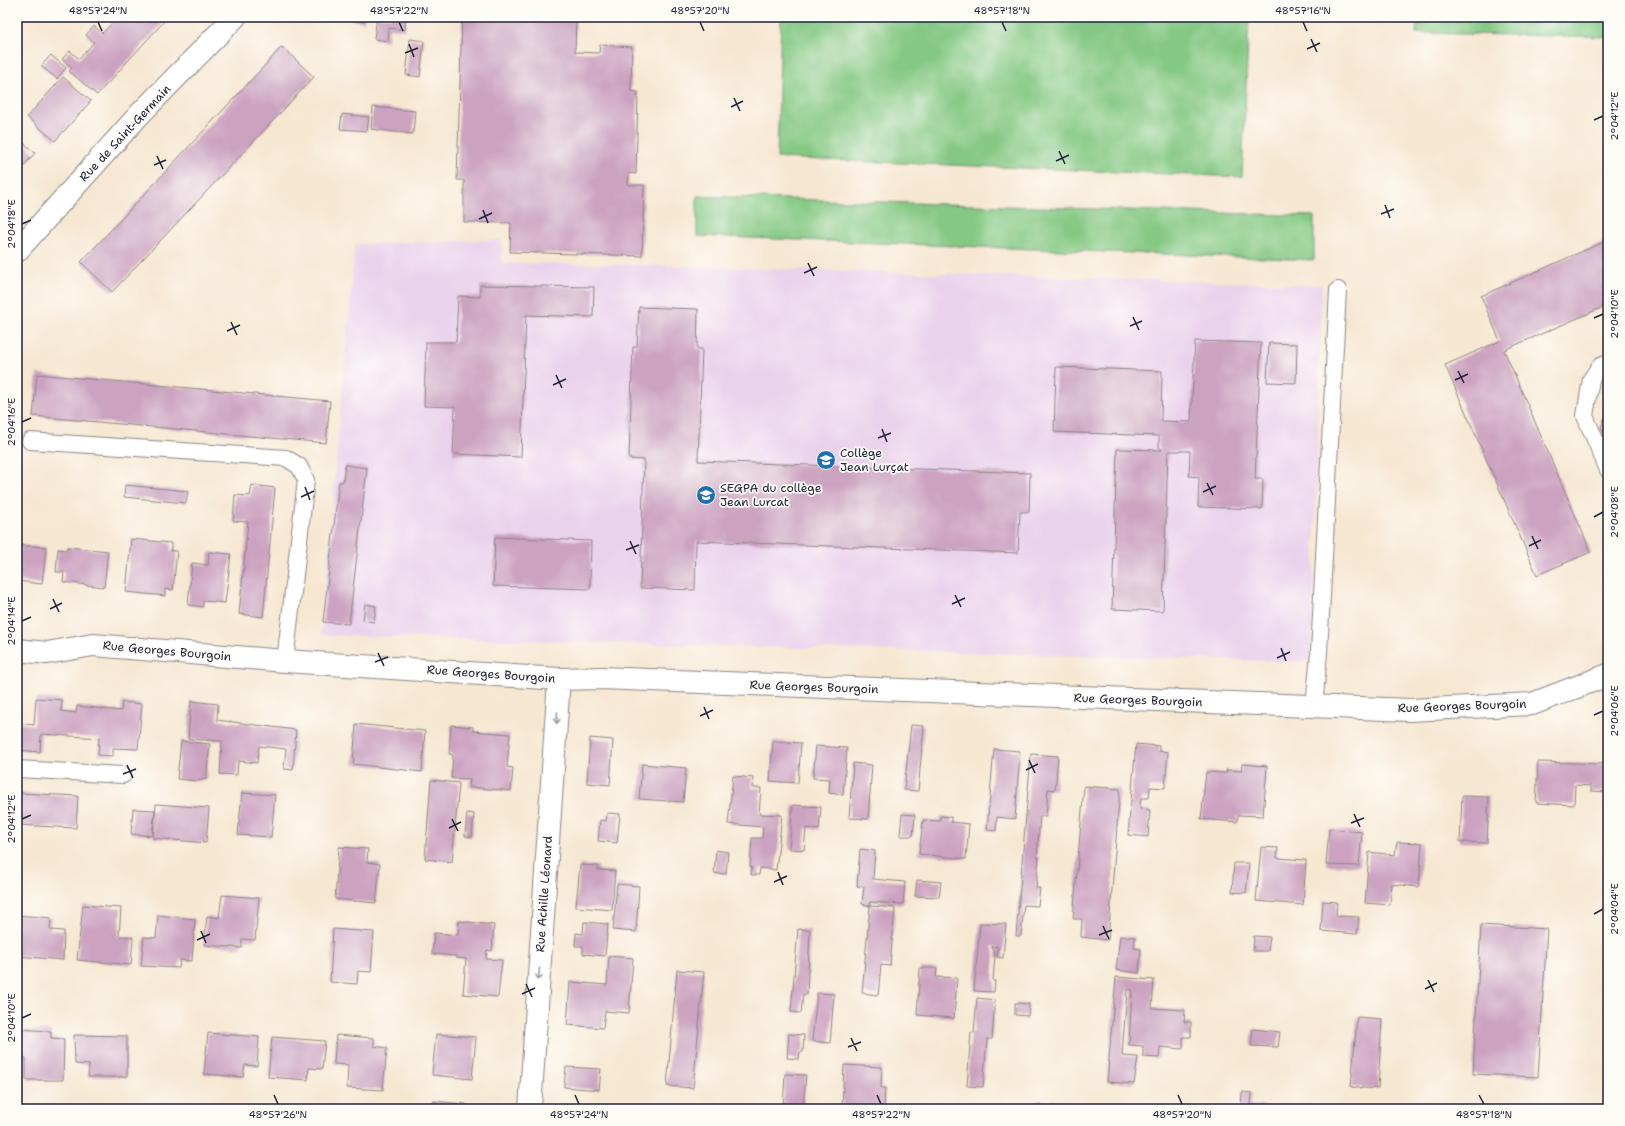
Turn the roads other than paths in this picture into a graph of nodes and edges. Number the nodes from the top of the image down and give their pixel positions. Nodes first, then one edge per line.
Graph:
1 (235, 17) edge
2 (17, 251) edge
3 (1338, 290) dead end
4 (1608, 363) edge
5 (30, 441) dead end
6 (1608, 470) edge
7 (17, 650) edge
8 (285, 661) junction
9 (1608, 675) edge
10 (559, 679) junction
11 (1314, 707) junction
12 (17, 769) edge
13 (123, 775) dead end
14 (530, 1109) edge

1 - 2 street, Rue de Saint-Germain
3 - 11 lane
4 - 6 lane
5 - 8 lane
7 - 8 street, Rue Georges Bourgoin
8 - 10 street, Rue Georges Bourgoin
9 - 11 street, Rue Georges Bourgoin
10 - 11 street, Rue Georges Bourgoin
10 -> 14 street, Rue Achille Léonard
12 - 13 lane

